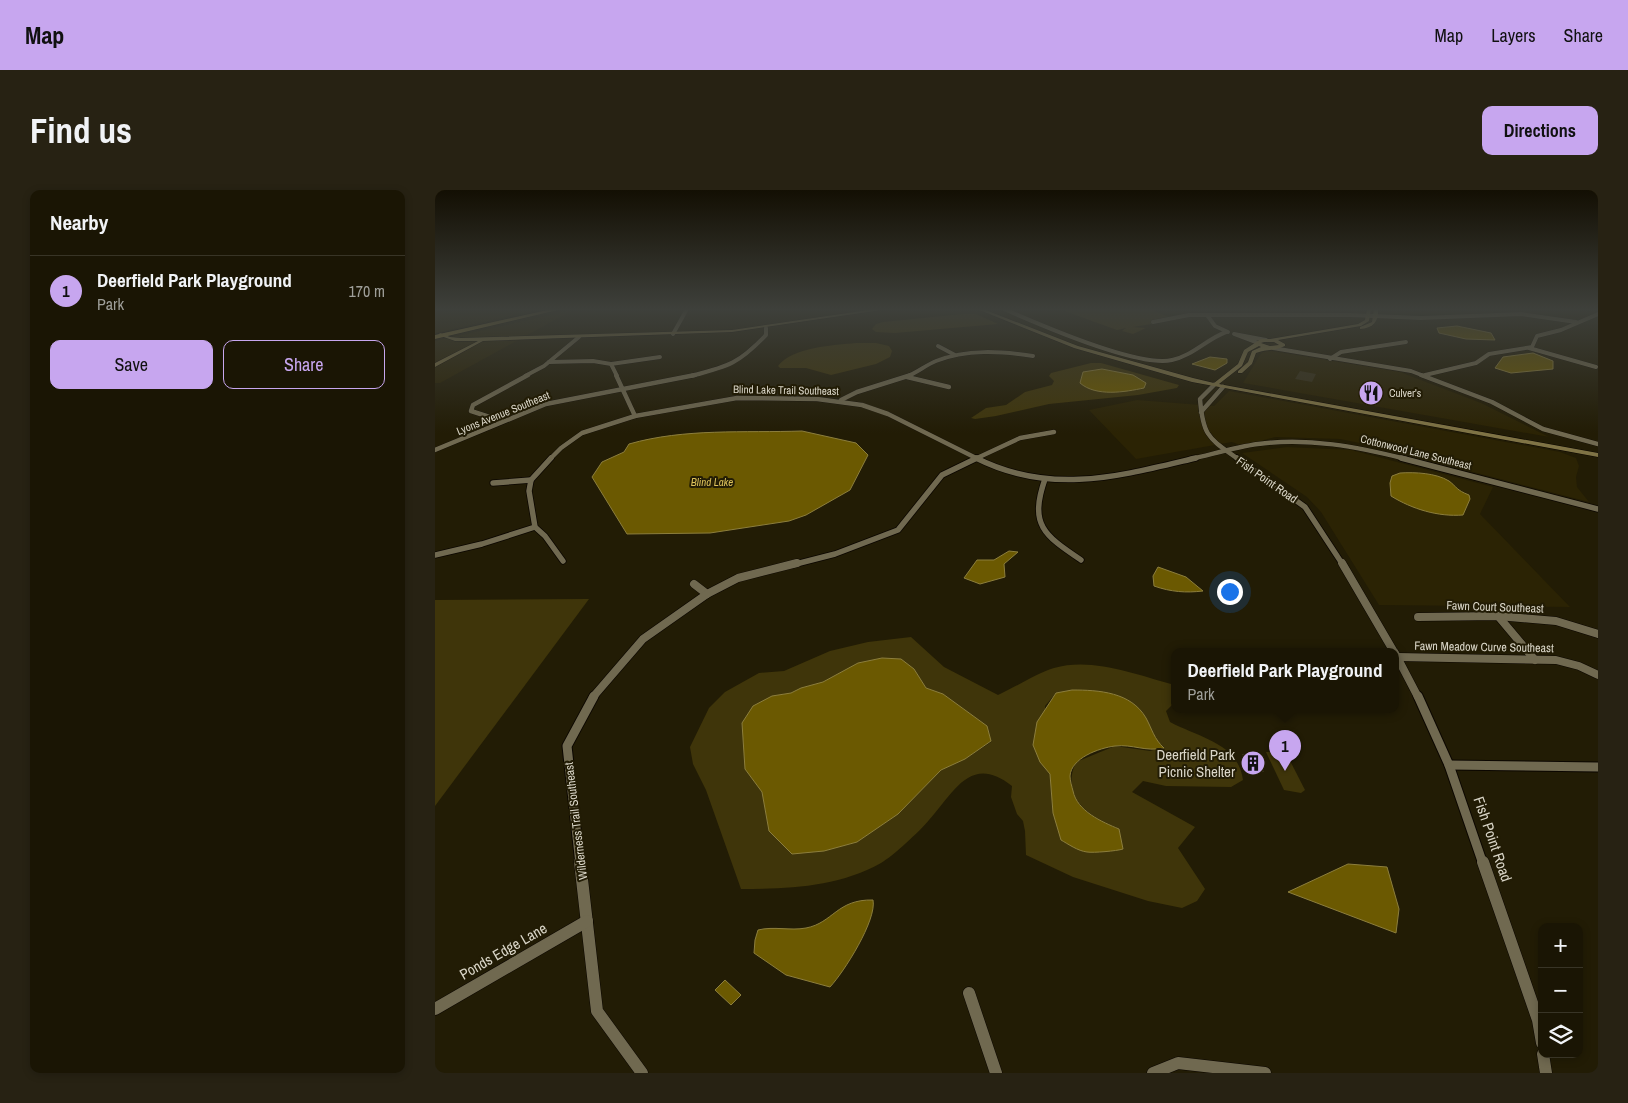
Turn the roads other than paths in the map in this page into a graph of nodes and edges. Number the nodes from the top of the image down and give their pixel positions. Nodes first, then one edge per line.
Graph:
1 (463, 350) edge
2 (563, 350) edge
3 (751, 350) edge
4 (946, 350) edge
5 (1087, 350) edge
6 (1099, 350) edge
7 (1121, 350) edge
8 (1193, 350) edge
9 (1247, 350) edge
10 (1256, 350) edge
11 (1284, 350) edge
12 (1353, 350) edge
13 (1514, 350) edge
14 (1537, 350) edge
15 (1288, 351) joint
16 (955, 355) junction
17 (1033, 356) dead end
18 (660, 357) dead end
19 (1329, 359) junction
20 (549, 362) junction
21 (611, 364) junction
22 (435, 365) edge
23 (727, 366) junction
24 (1596, 367) dead end
25 (735, 368) dead end
26 (1423, 375) junction
27 (907, 377) junction
28 (1221, 384) junction
29 (949, 387) dead end
30 (621, 388) junction
31 (841, 400) junction
32 (1200, 414) junction
33 (635, 416) junction
34 (502, 421) junction
35 (1054, 432) dead end
36 (1598, 444) edge
37 (435, 450) edge
38 (1598, 450) edge
39 (1227, 452) junction
40 (1598, 455) edge
41 (978, 458) junction
42 (1045, 479) junction
43 (531, 480) junction
44 (493, 483) dead end
45 (1598, 509) edge
46 (535, 528) junction
47 (435, 555) edge
48 (1081, 560) dead end
49 (563, 561) dead end
50 (694, 584) dead end
51 (707, 594) junction
52 (1419, 616) dead end
53 (1498, 616) junction
54 (1598, 634) edge
55 (1392, 648) edge
56 (1399, 654) edge
57 (1399, 660) edge
58 (1535, 660) junction
59 (1598, 675) edge
60 (1449, 765) junction
61 (1598, 767) edge
62 (587, 922) junction
63 (969, 993) dead end
64 (435, 1009) edge
65 (1538, 1020) edge
66 (1544, 1058) edge
67 (642, 1073) edge
68 (996, 1073) edge
69 (1153, 1073) edge
70 (1265, 1073) edge
71 (1546, 1073) edge

1 - 22 street
2 - 20 street
3 - 23 street, Lyons Avenue Southeast
4 - 16 street
5 - 28 street
6 - 28 street
7 - 8 street
9 - 28 street
10 - 28 street
11 - 15 street
12 - 19 street
13 - 26 street
14 - 24 street
15 - 19 street
16 - 17 street
16 - 27 street
18 - 21 street
19 - 26 street
20 - 21 street
20 - 34 street
21 - 30 street
23 - 25 street
23 - 30 street, Lyons Avenue Southeast
26 - 36 street
27 - 29 street
27 - 31 street
28 - 32 street
28 - 32 street
28 - 38 street
28 - 40 street
30 - 33 street
30 - 34 street, Lyons Avenue Southeast
31 - 33 street, Blind Lake Trail Southeast
31 - 41 street, Blind Lake Trail Southeast
32 - 39 street, Fish Point Road
33 - 43 street, Blind Lake Trail Southeast
34 - 37 street, Lyons Avenue Southeast
35 - 41 street, Wilderness Trail Southeast
39 - 42 street, Blind Lake Trail Southeast
39 - 45 street, Cottonwood Lane Southeast
39 - 55 street, Fish Point Road
41 - 42 street, Blind Lake Trail Southeast
41 - 51 street, Wilderness Trail Southeast
42 - 48 street
43 - 44 street
43 - 46 street
46 - 47 street
46 - 49 street
50 - 51 street
51 - 62 street, Wilderness Trail Southeast
52 - 53 street, Fawn Court Southeast
53 - 54 street, Fawn Court Southeast
53 - 58 street
56 - 58 street, Fawn Meadow Curve Southeast
57 - 60 street, Fish Point Road
58 - 59 street, Fawn Meadow Curve Southeast
60 - 61 street
60 - 65 street, Fish Point Road
62 - 64 street, Ponds Edge Lane
62 - 67 street, Wilderness Trail Southeast
63 - 68 street
66 - 71 street
69 - 70 street

